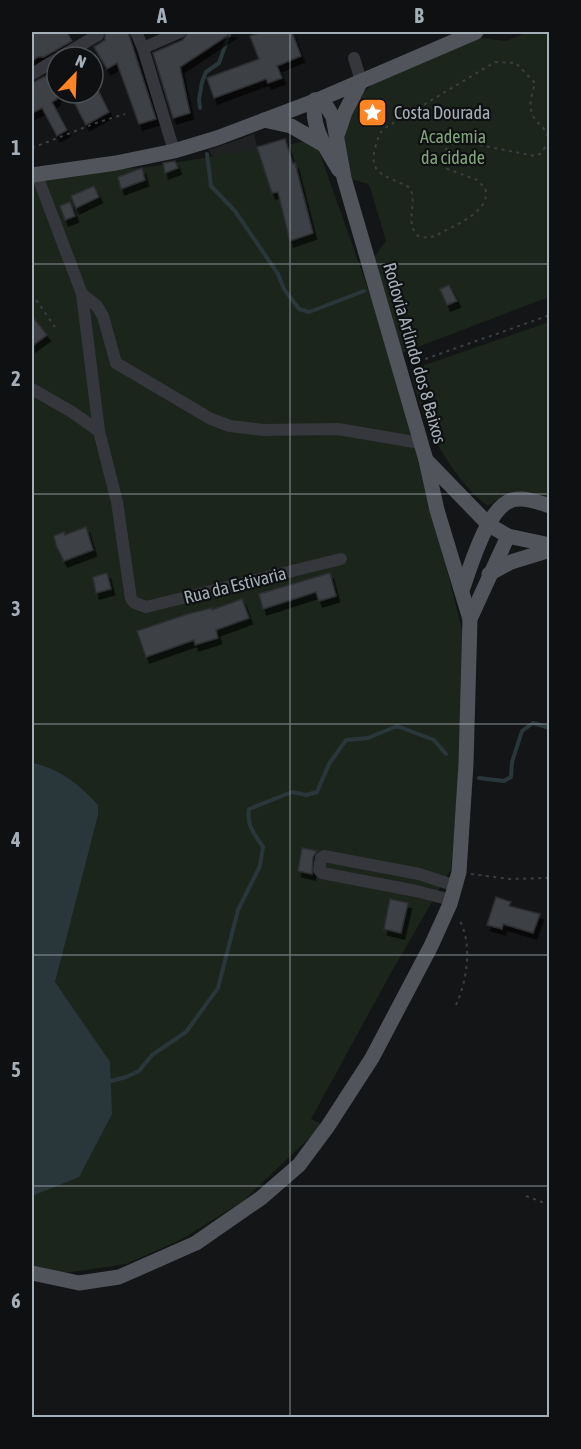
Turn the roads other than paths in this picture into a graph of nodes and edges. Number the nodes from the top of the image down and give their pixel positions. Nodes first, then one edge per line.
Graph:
1 (136, 32) edge
2 (180, 32) edge
3 (476, 32) edge
4 (98, 35) dead end
5 (81, 45) edge
6 (143, 48) junction
7 (354, 58) dead end
8 (45, 66) edge
9 (32, 74) edge
10 (361, 81) junction
11 (315, 100) junction
12 (261, 120) junction
13 (331, 140) junction
14 (174, 151) junction
15 (34, 175) edge
16 (81, 294) junction
17 (32, 389) edge
18 (99, 431) junction
19 (420, 443) junction
20 (426, 460) junction
21 (549, 506) edge
22 (489, 525) junction
23 (508, 536) junction
24 (549, 548) edge
25 (341, 559) dead end
26 (489, 574) junction
27 (462, 590) junction
28 (470, 619) junction
29 (454, 891) junction
30 (32, 1273) edge

1 - 6 street
2 - 6 street
3 - 10 main road
4 - 5 street
6 - 14 street
7 - 10 street
8 - 9 street
10 - 11 main road
10 - 13 main road
11 - 12 main road
11 - 13 main road, Rodovia Arlindo dos 8 Baixos
12 - 13 main road
12 - 14 main road
13 - 19 main road, Rodovia Arlindo dos 8 Baixos
14 - 15 main road
15 - 16 street
16 - 18 street
16 - 19 street
17 - 18 street
18 - 25 street, Rua da Estivaria
19 - 20 main road, Rodovia Arlindo dos 8 Baixos
20 - 22 main road, Rodovia Arlindo dos 8 Baixos
20 - 27 main road
21 - 22 main road
22 - 23 main road, Rodovia Arlindo dos 8 Baixos
22 - 27 main road
23 - 24 main road, Rodovia Arlindo dos 8 Baixos
23 - 26 main road
24 - 26 main road
26 - 28 main road
27 - 28 main road
28 - 29 main road
29 - 29 street
29 - 30 main road

